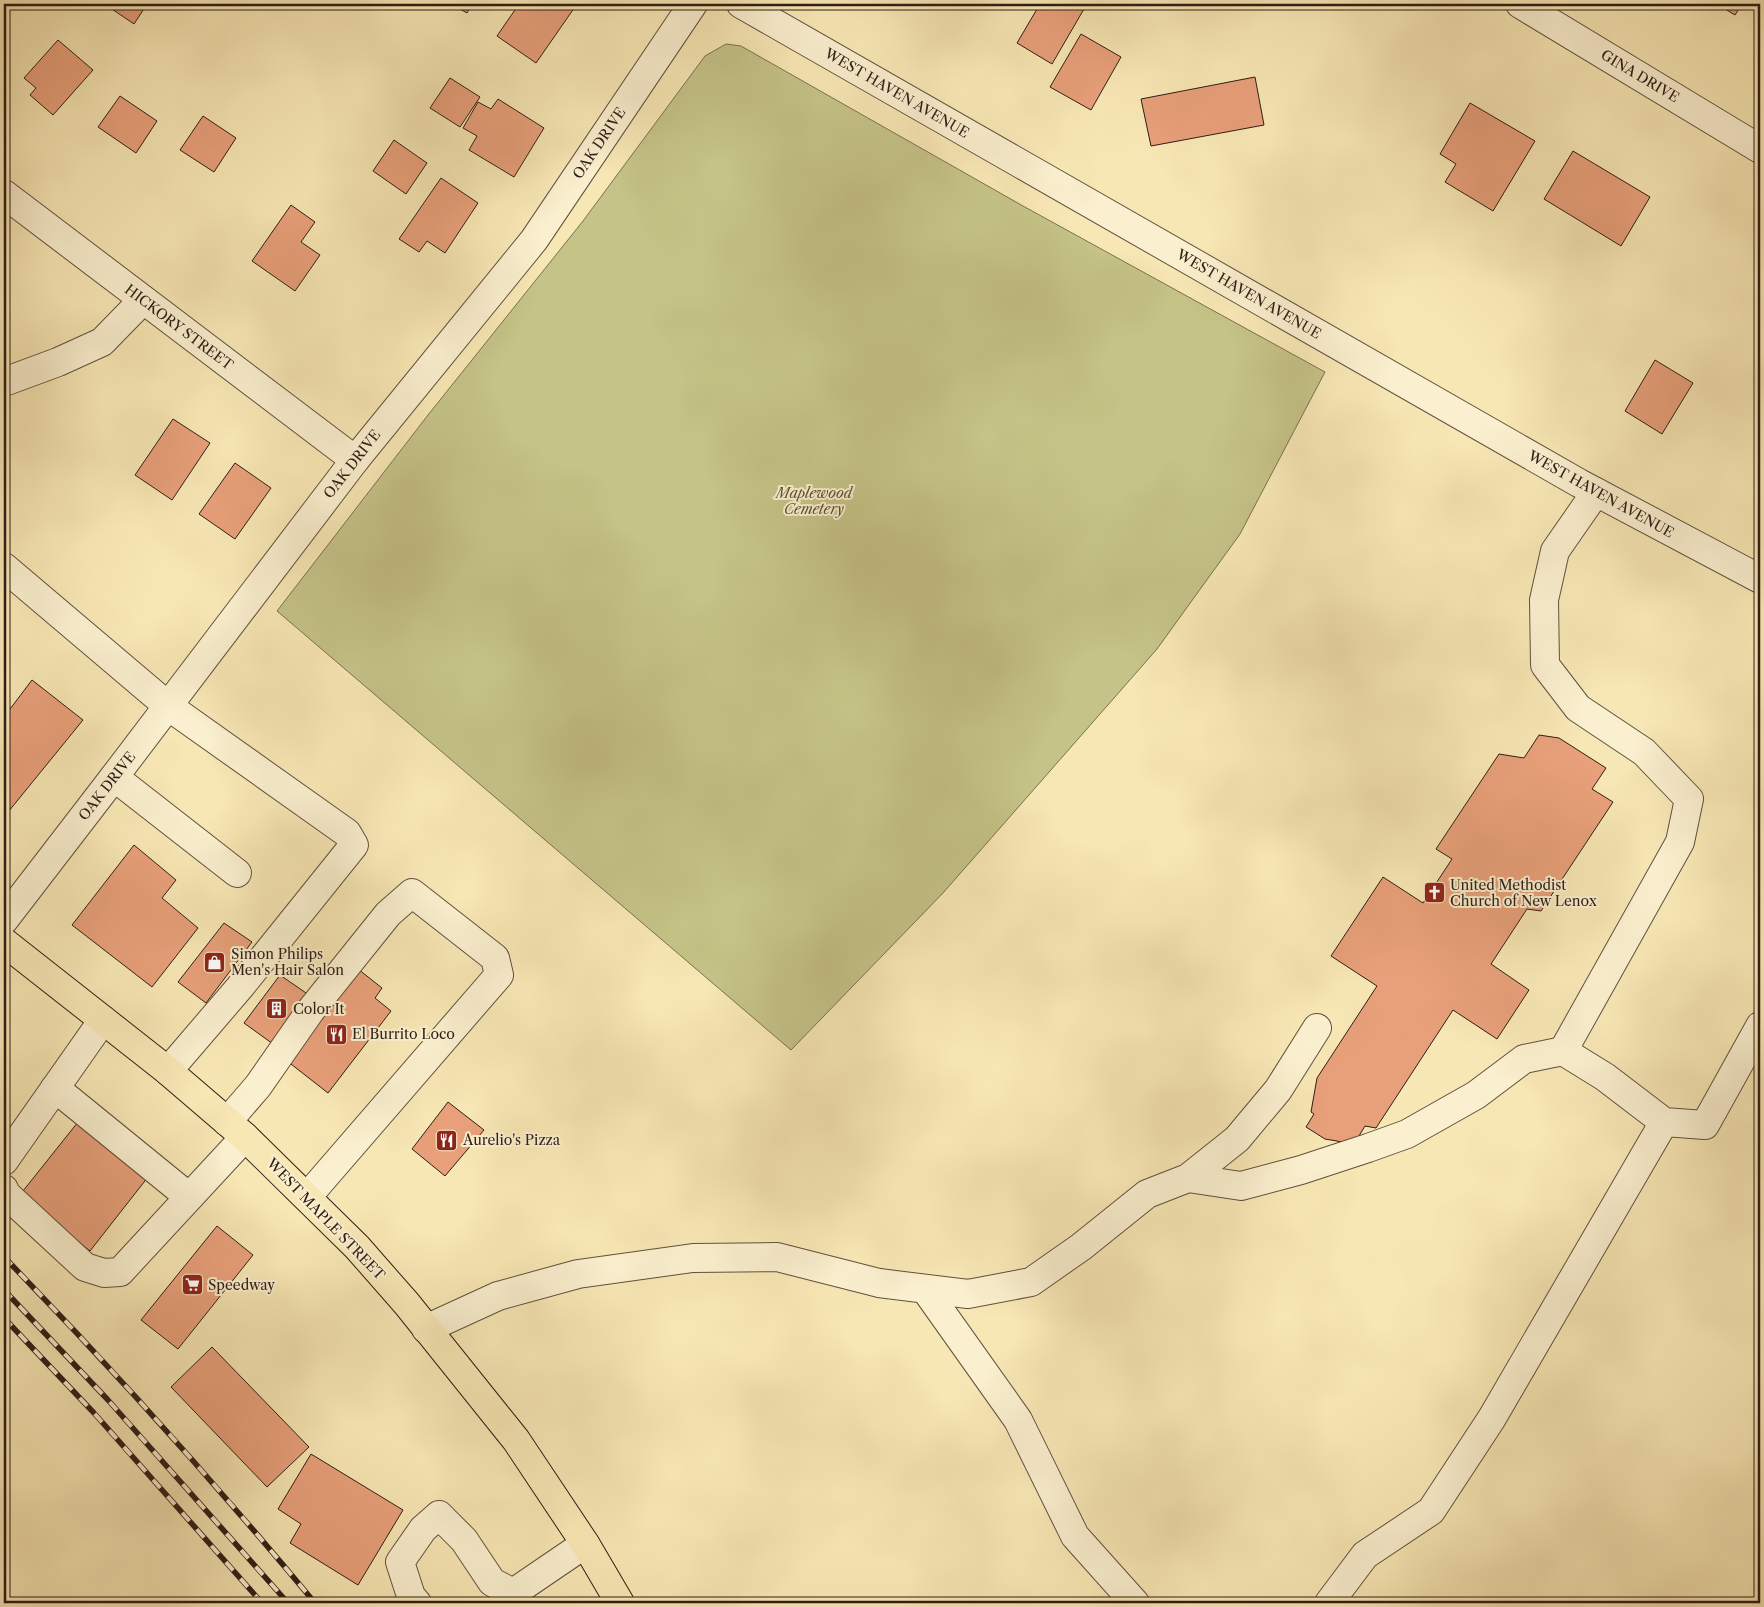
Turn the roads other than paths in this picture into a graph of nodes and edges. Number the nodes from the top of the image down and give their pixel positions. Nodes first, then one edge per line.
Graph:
1 (693, 4) edge
2 (741, 4) edge
3 (1520, 4) edge
4 (1760, 149) edge
5 (4, 194) edge
6 (143, 300) junction
7 (4, 382) edge
8 (355, 460) junction
9 (1596, 492) junction
10 (4, 567) edge
11 (1760, 579) edge
12 (168, 706) junction
13 (114, 777) junction
14 (237, 873) dead end
15 (4, 920) edge
16 (4, 942) edge
17 (102, 1020) junction
18 (1760, 1026) edge
19 (1317, 1028) dead end
20 (1563, 1051) junction
21 (168, 1071) junction
22 (55, 1088) junction
23 (1664, 1122) junction
24 (236, 1130) junction
25 (4, 1161) edge
26 (1188, 1178) junction
27 (4, 1189) edge
28 (189, 1197) junction
29 (307, 1197) junction
30 (925, 1288) junction
31 (426, 1329) junction
32 (585, 1544) junction
33 (515, 1598) edge
34 (417, 1603) edge
35 (620, 1603) edge
36 (1135, 1603) edge
37 (1329, 1603) edge

1 - 8 street, OAK DRIVE
2 - 9 street, WEST HAVEN AVENUE
3 - 4 street, GINA DRIVE
5 - 6 street, HICKORY STREET
6 - 7 street
6 - 8 street, HICKORY STREET
8 - 12 street, OAK DRIVE
9 - 11 street, WEST HAVEN AVENUE
9 - 20 street
10 - 12 street
12 - 13 street, OAK DRIVE
12 - 21 street
13 - 14 street
13 - 15 street, OAK DRIVE
16 - 17 main road, WEST MAPLE STREET
17 - 21 main road, WEST MAPLE STREET
17 - 22 street
18 - 23 street
19 - 26 street
20 - 23 street
20 - 26 street
21 - 24 main road, WEST MAPLE STREET
22 - 25 street
22 - 28 street
23 - 37 street
24 - 28 street
24 - 29 main road, WEST MAPLE STREET
24 - 29 street
26 - 30 street
27 - 28 street
29 - 31 main road, WEST MAPLE STREET
30 - 31 street
30 - 36 street
31 - 32 main road, WEST MAPLE STREET
32 - 33 street
32 - 35 main road, WEST MAPLE STREET
33 - 34 street

